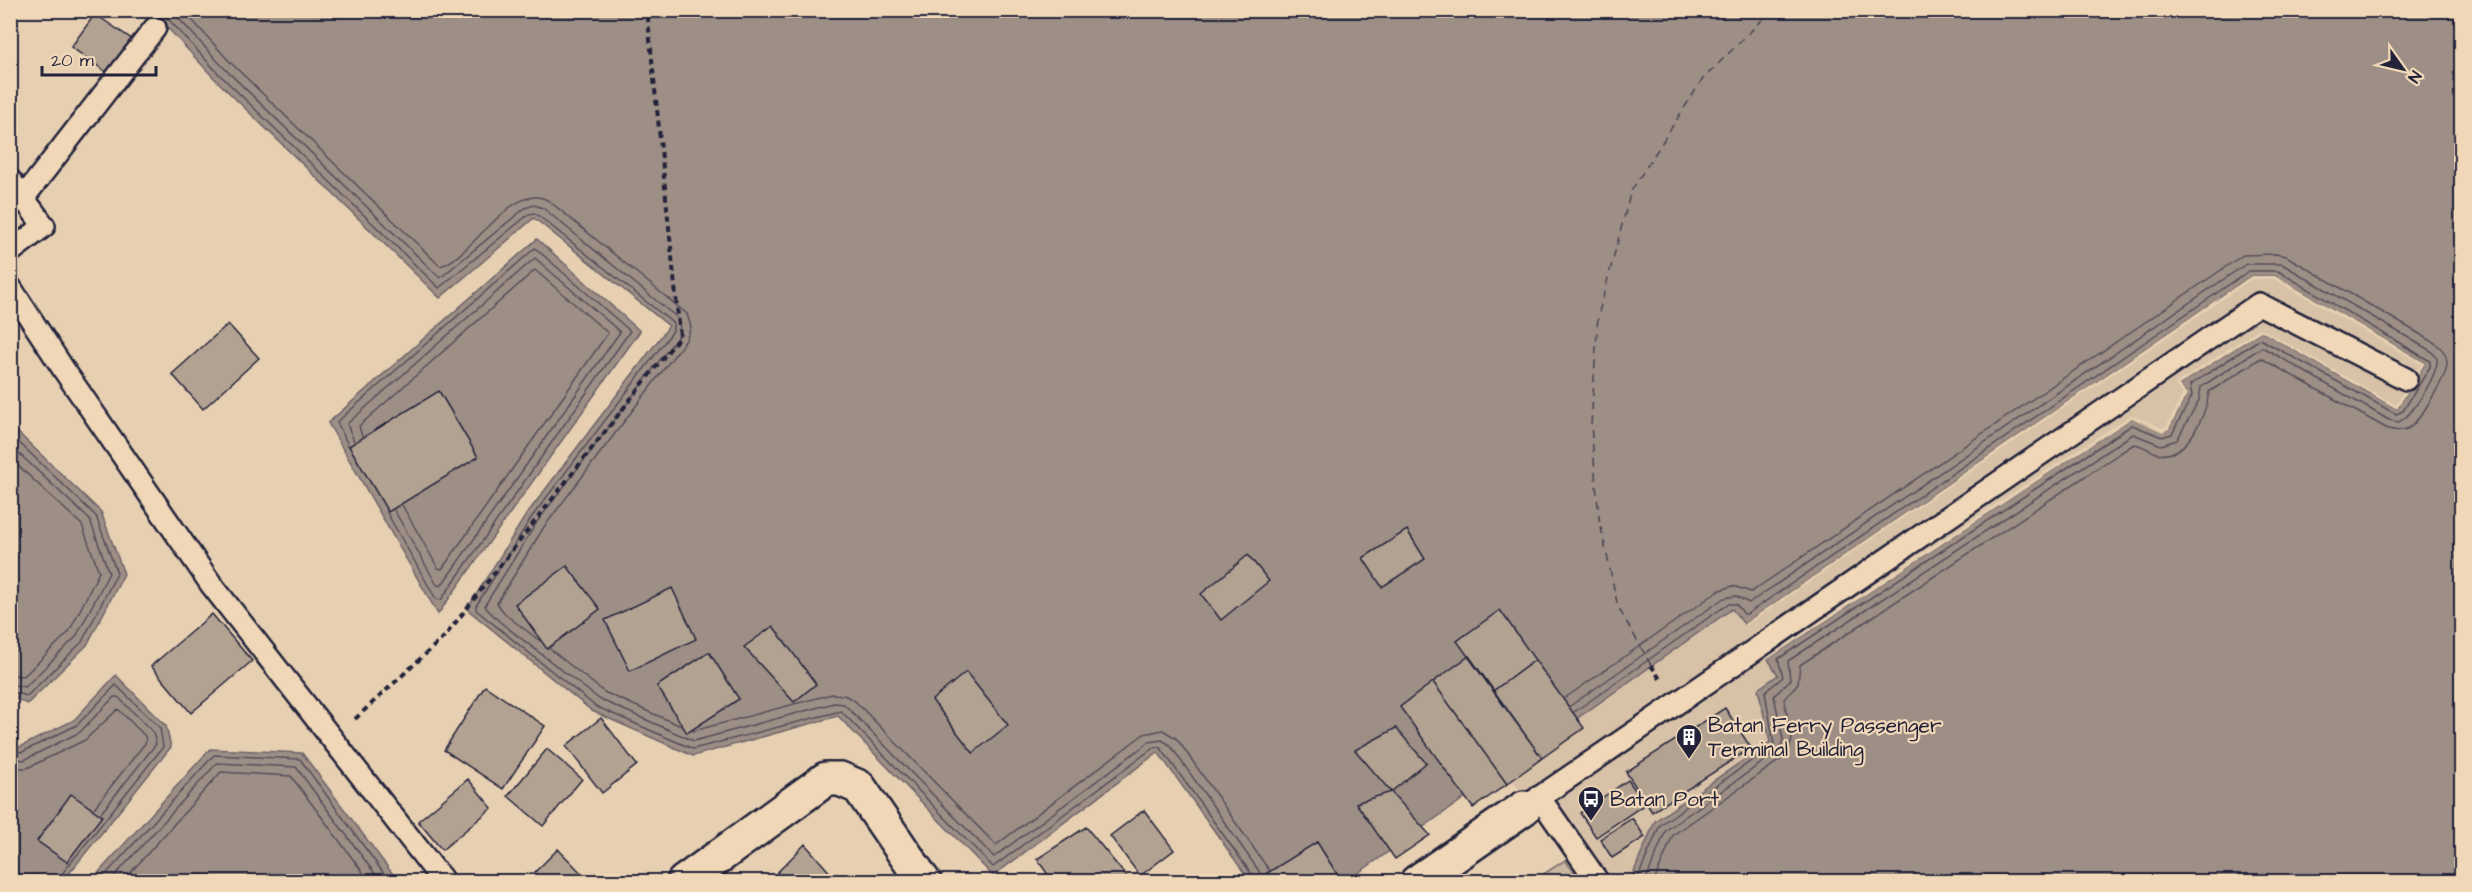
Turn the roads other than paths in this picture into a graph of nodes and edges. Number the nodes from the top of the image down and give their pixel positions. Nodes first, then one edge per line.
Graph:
1 (155, 28) dead end
2 (10, 180) edge
3 (24, 197) junction
4 (10, 252) edge
5 (10, 287) edge
6 (2406, 380) dead end
7 (1532, 802) junction
8 (444, 882) edge
9 (684, 882) edge
10 (924, 882) edge
11 (1417, 882) edge
12 (1598, 882) edge

1 - 3 lane
2 - 3 lane
3 - 4 lane
5 - 8 lane
6 - 7 lane
7 - 11 street
7 - 12 lane
9 - 10 street

